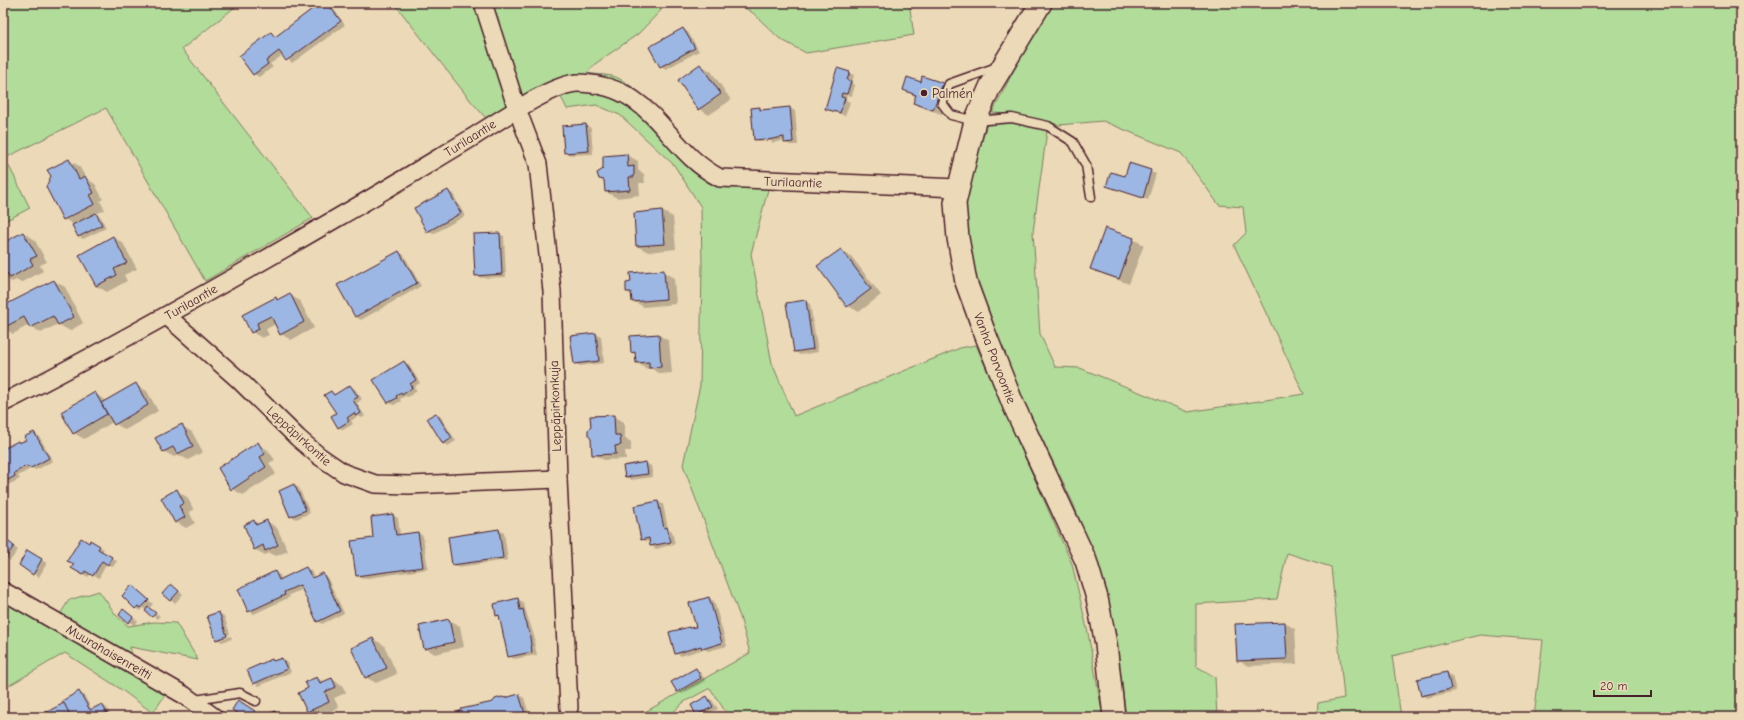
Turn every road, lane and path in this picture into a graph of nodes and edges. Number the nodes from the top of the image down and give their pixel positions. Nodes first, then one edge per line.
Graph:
1 (484, 3) edge
2 (1041, 3) edge
3 (1004, 64) junction
4 (517, 109) junction
5 (975, 121) junction
6 (958, 188) junction
7 (1091, 196) dead end
8 (167, 316) junction
9 (3, 403) edge
10 (558, 479) junction
11 (3, 590) edge
12 (192, 701) junction
13 (256, 701) dead end
14 (569, 708) dead end
15 (214, 717) edge
16 (1114, 717) edge

1 - 4 street, Leppäpirkonkuja
2 - 3 street, Vanha Porvoontie
3 - 5 street, Vanha Porvoontie
3 - 5 lane
4 - 6 street, Turilaantie
4 - 8 street, Turilaantie
4 - 10 street, Leppäpirkonkuja
5 - 6 street, Vanha Porvoontie
5 - 7 lane
6 - 16 street, Vanha Porvoontie
8 - 9 street, Turilaantie
8 - 10 street, Leppäpirkontie
10 - 14 street, Leppäpirkonkuja
11 - 12 street, Muurahaisenreitti
12 - 13 lane
12 - 15 street, Muurahaisenreitti

